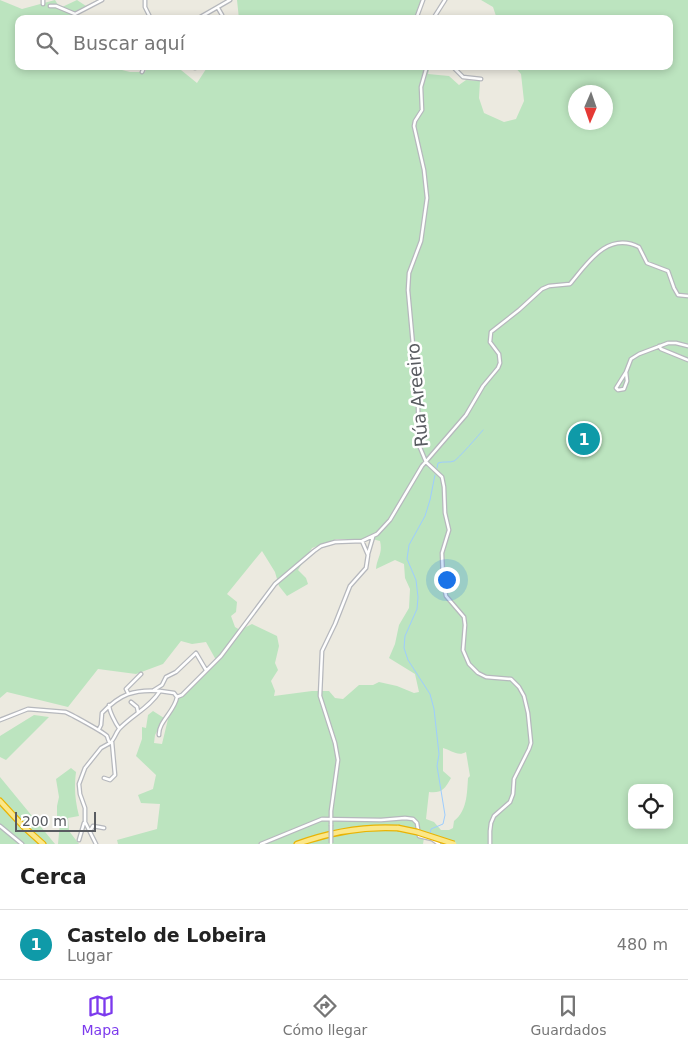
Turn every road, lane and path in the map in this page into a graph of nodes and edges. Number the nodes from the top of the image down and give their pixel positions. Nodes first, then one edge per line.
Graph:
1 (102, 0) edge
2 (145, 0) edge
3 (230, 0) edge
4 (423, 0) edge
5 (445, 0) edge
6 (50, 6) dead end
7 (218, 8) junction
8 (149, 15) edge
9 (205, 15) edge
10 (222, 15) edge
11 (417, 15) edge
12 (436, 15) edge
13 (426, 70) edge
14 (456, 70) edge
15 (481, 80) dead end
16 (688, 296) edge
17 (659, 346) junction
18 (688, 346) edge
19 (688, 360) edge
20 (626, 372) junction
21 (426, 462) junction
22 (373, 536) junction
23 (362, 541) junction
24 (368, 555) junction
25 (206, 670) junction
26 (141, 674) dead end
27 (154, 691) junction
28 (160, 691) junction
29 (128, 693) junction
30 (177, 697) junction
31 (131, 702) dead end
32 (109, 705) junction
33 (138, 712) junction
34 (0, 720) edge
35 (119, 728) junction
36 (99, 729) junction
37 (159, 735) dead end
38 (111, 742) junction
39 (104, 778) dead end
40 (0, 801) edge
41 (331, 819) junction
42 (85, 822) junction
43 (0, 826) edge
44 (104, 828) dead end
45 (90, 832) junction
46 (79, 840) dead end
47 (331, 843) edge
48 (22, 844) edge
49 (43, 844) edge
50 (96, 844) edge
51 (261, 844) edge
52 (297, 844) edge
53 (440, 844) edge
54 (454, 844) edge
55 (490, 844) edge

1 - 6 street
2 - 8 street
3 - 7 street
4 - 11 street
5 - 12 street
7 - 9 street
7 - 10 street
13 - 21 street, Rúa Areeiro
14 - 15 street
16 - 21 street
17 - 18 street
17 - 19 street
17 - 20 street
20 - 20 street
21 - 22 street
21 - 55 street, Rúa Areeiro
22 - 23 street
22 - 24 street
23 - 24 street
23 - 25 street
24 - 41 street
25 - 27 street
25 - 30 street
26 - 29 street
27 - 28 street
27 - 29 street
28 - 30 street
28 - 33 street
29 - 32 street
30 - 37 street
31 - 33 street
32 - 35 street
32 - 36 street
33 - 35 street
34 - 36 street
35 - 38 street
36 - 38 street
38 - 39 street
38 - 42 street
40 - 49 highway
41 - 47 street, bridge
41 - 51 street
41 - 53 street
42 - 45 street
42 - 46 street
43 - 48 street
44 - 45 street
45 - 50 street
52 - 54 highway, bridge

